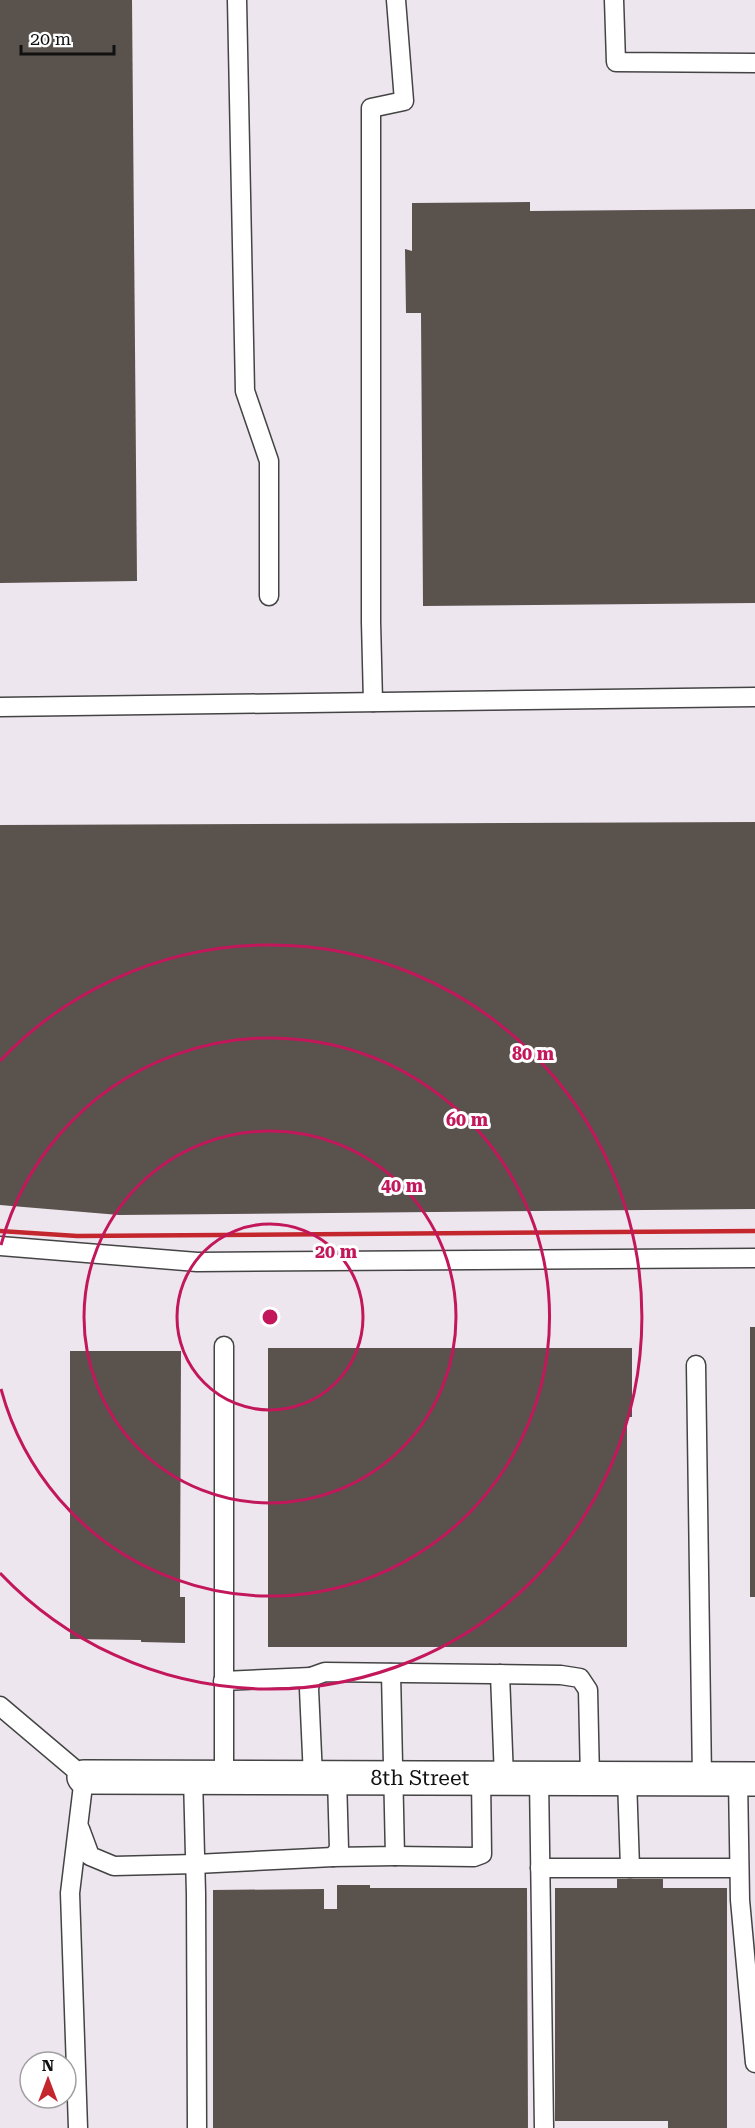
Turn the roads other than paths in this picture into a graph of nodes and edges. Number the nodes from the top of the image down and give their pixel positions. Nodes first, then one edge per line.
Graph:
1 (237, 0) edge
2 (396, 0) edge
3 (614, 0) edge
4 (755, 63) edge
5 (269, 596) dead end
6 (755, 697) edge
7 (373, 702) junction
8 (0, 707) edge
9 (0, 1246) edge
10 (755, 1258) edge
11 (224, 1346) dead end
12 (696, 1365) dead end
13 (391, 1673) junction
14 (500, 1674) junction
15 (311, 1677) junction
16 (223, 1681) junction
17 (2, 1710) edge
18 (84, 1777) junction
19 (208, 1778) junction
20 (325, 1778) junction
21 (394, 1778) junction
22 (493, 1778) junction
23 (539, 1778) junction
24 (590, 1779) junction
25 (627, 1779) junction
26 (702, 1779) junction
27 (747, 1779) edge
28 (78, 1823) junction
29 (395, 1856) junction
30 (333, 1857) junction
31 (196, 1864) junction
32 (540, 1868) junction
33 (630, 1868) junction
34 (740, 1868) junction
35 (755, 2063) edge
36 (78, 2128) edge
37 (198, 2128) edge
38 (544, 2128) edge

1 - 5 lane
2 - 7 lane
3 - 4 lane
6 - 7 lane
7 - 8 lane
9 - 10 lane
11 - 16 lane
12 - 26 lane
13 - 14 lane
13 - 15 lane
13 - 21 lane
14 - 22 lane
14 - 24 lane
15 - 16 lane
15 - 20 lane
16 - 19 lane
17 - 18 lane
18 - 19 street, 8th Street
18 - 28 lane
19 - 20 street, 8th Street
19 - 31 lane
20 - 21 street, 8th Street
20 - 30 lane
21 - 22 street, 8th Street
21 - 29 lane
22 - 23 street, 8th Street
22 - 29 lane
23 - 24 street, 8th Street
23 - 32 lane
24 - 25 street, 8th Street
25 - 26 street, 8th Street
25 - 33 lane
26 - 27 street, 8th Street
27 - 34 lane
28 - 31 lane
28 - 36 lane
29 - 30 lane
30 - 31 lane
31 - 37 lane
32 - 33 lane
32 - 38 lane
33 - 34 lane
34 - 35 lane

